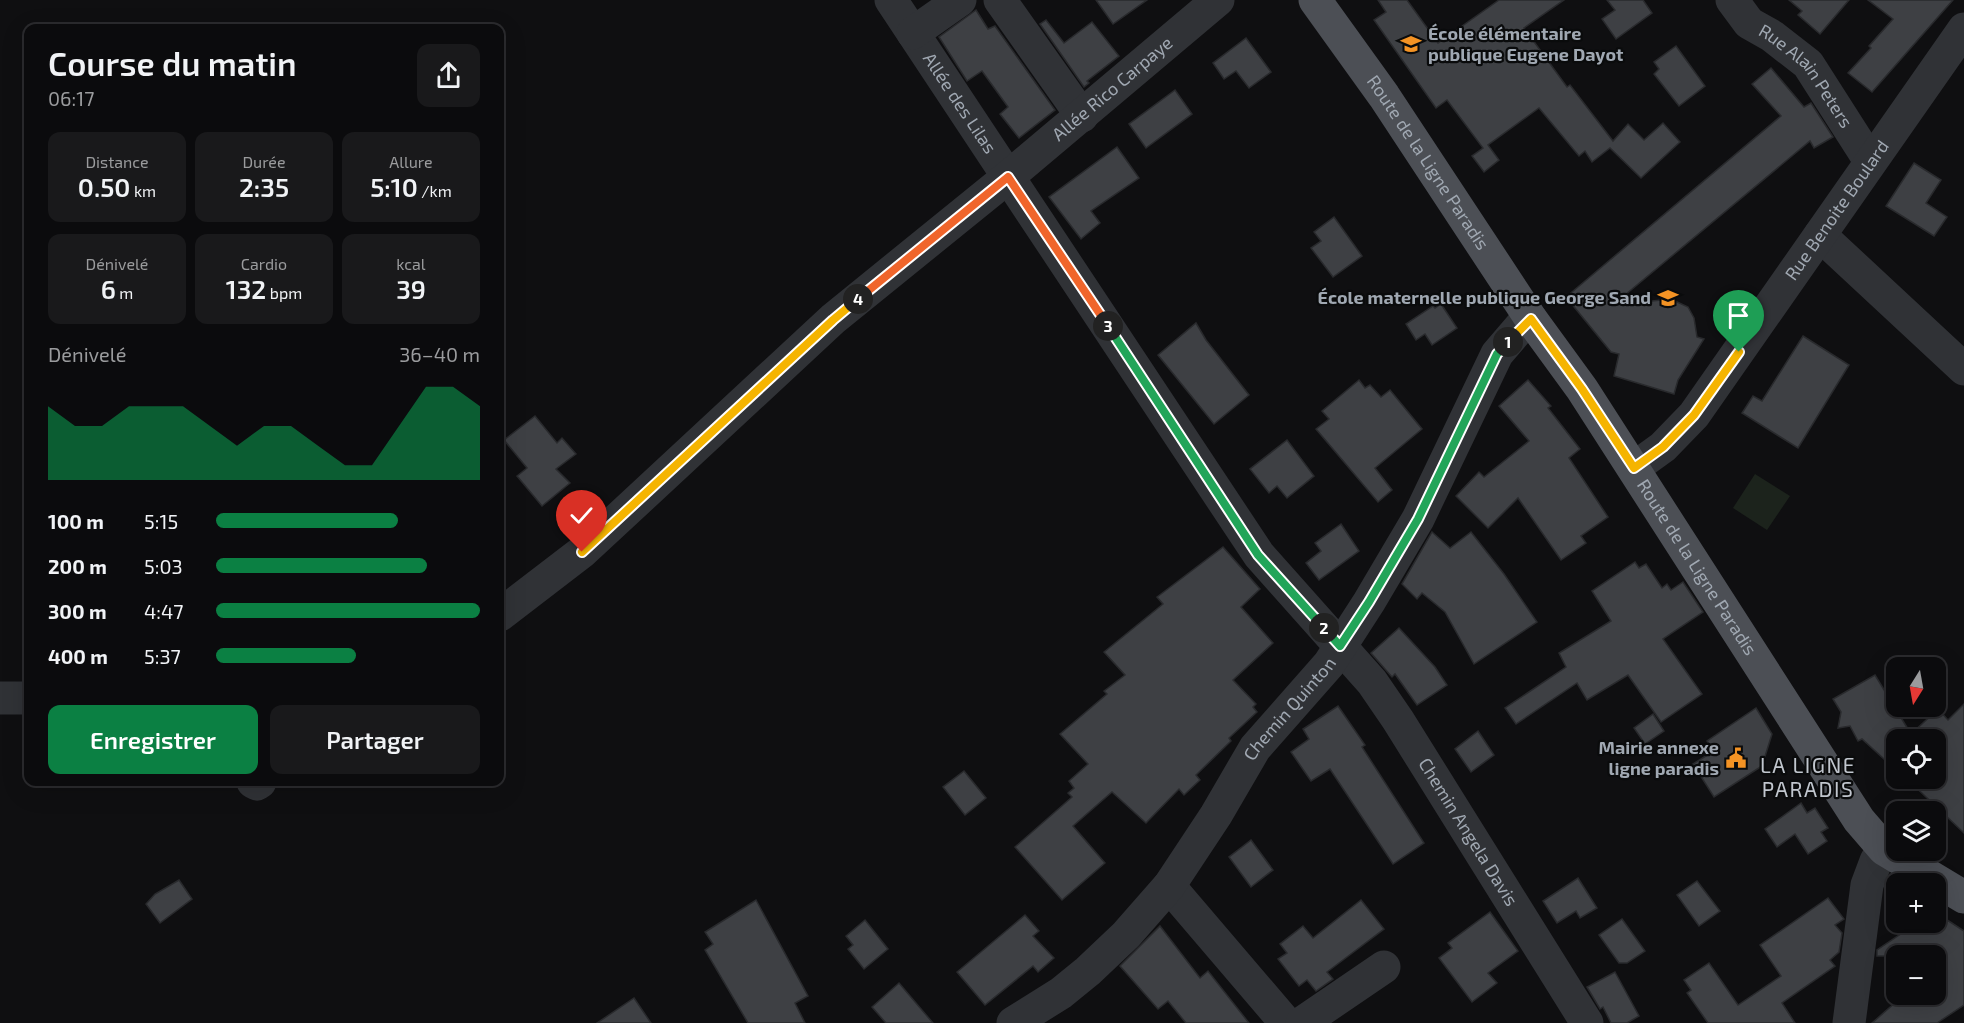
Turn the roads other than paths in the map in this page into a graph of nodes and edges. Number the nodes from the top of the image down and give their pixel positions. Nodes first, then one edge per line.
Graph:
1 (891, 0) edge
2 (960, 0) edge
3 (1000, 0) edge
4 (1218, 0) edge
5 (1316, 0) edge
6 (1732, 0) edge
7 (1964, 29) edge
8 (913, 33) junction
9 (1082, 116) junction
10 (1870, 161) junction
11 (1008, 177) junction
12 (1820, 235) junction
13 (1531, 319) junction
14 (1964, 369) edge
15 (1634, 468) junction
16 (504, 612) edge
17 (1340, 646) junction
18 (0, 698) edge
19 (24, 698) edge
20 (1884, 849) junction
21 (1169, 886) junction
22 (1964, 897) edge
23 (1384, 967) dead end
24 (1012, 1023) edge
25 (1286, 1023) edge
26 (1302, 1023) edge
27 (1587, 1023) edge
28 (1849, 1023) edge

1 - 8 street, Allée des Lilas
2 - 8 street
3 - 9 street
4 - 9 street, Allée Rico Carpaye
5 - 13 main road, Route de la Ligne Paradis
6 - 10 street, Rue Alain Peters
7 - 10 street, Rue Benoite Boulard
8 - 11 street, Allée des Lilas
9 - 11 street, Allée Rico Carpaye
10 - 12 street, Rue Benoite Boulard
11 - 16 street, Allée Rico Carpaye
11 - 17 street, Allée des Lilas
12 - 14 street
12 - 15 street, Rue Benoite Boulard
13 - 15 main road, Route de la Ligne Paradis
13 - 17 street, Chemin Quinton
15 - 20 main road, Route de la Ligne Paradis
17 - 21 street, Chemin Quinton
17 - 27 street, Chemin Angela Davis
18 - 19 street
20 - 22 main road, Route de la Ligne Paradis
20 - 28 street
21 - 24 street, Chemin Quinton
21 - 25 street
23 - 26 street

